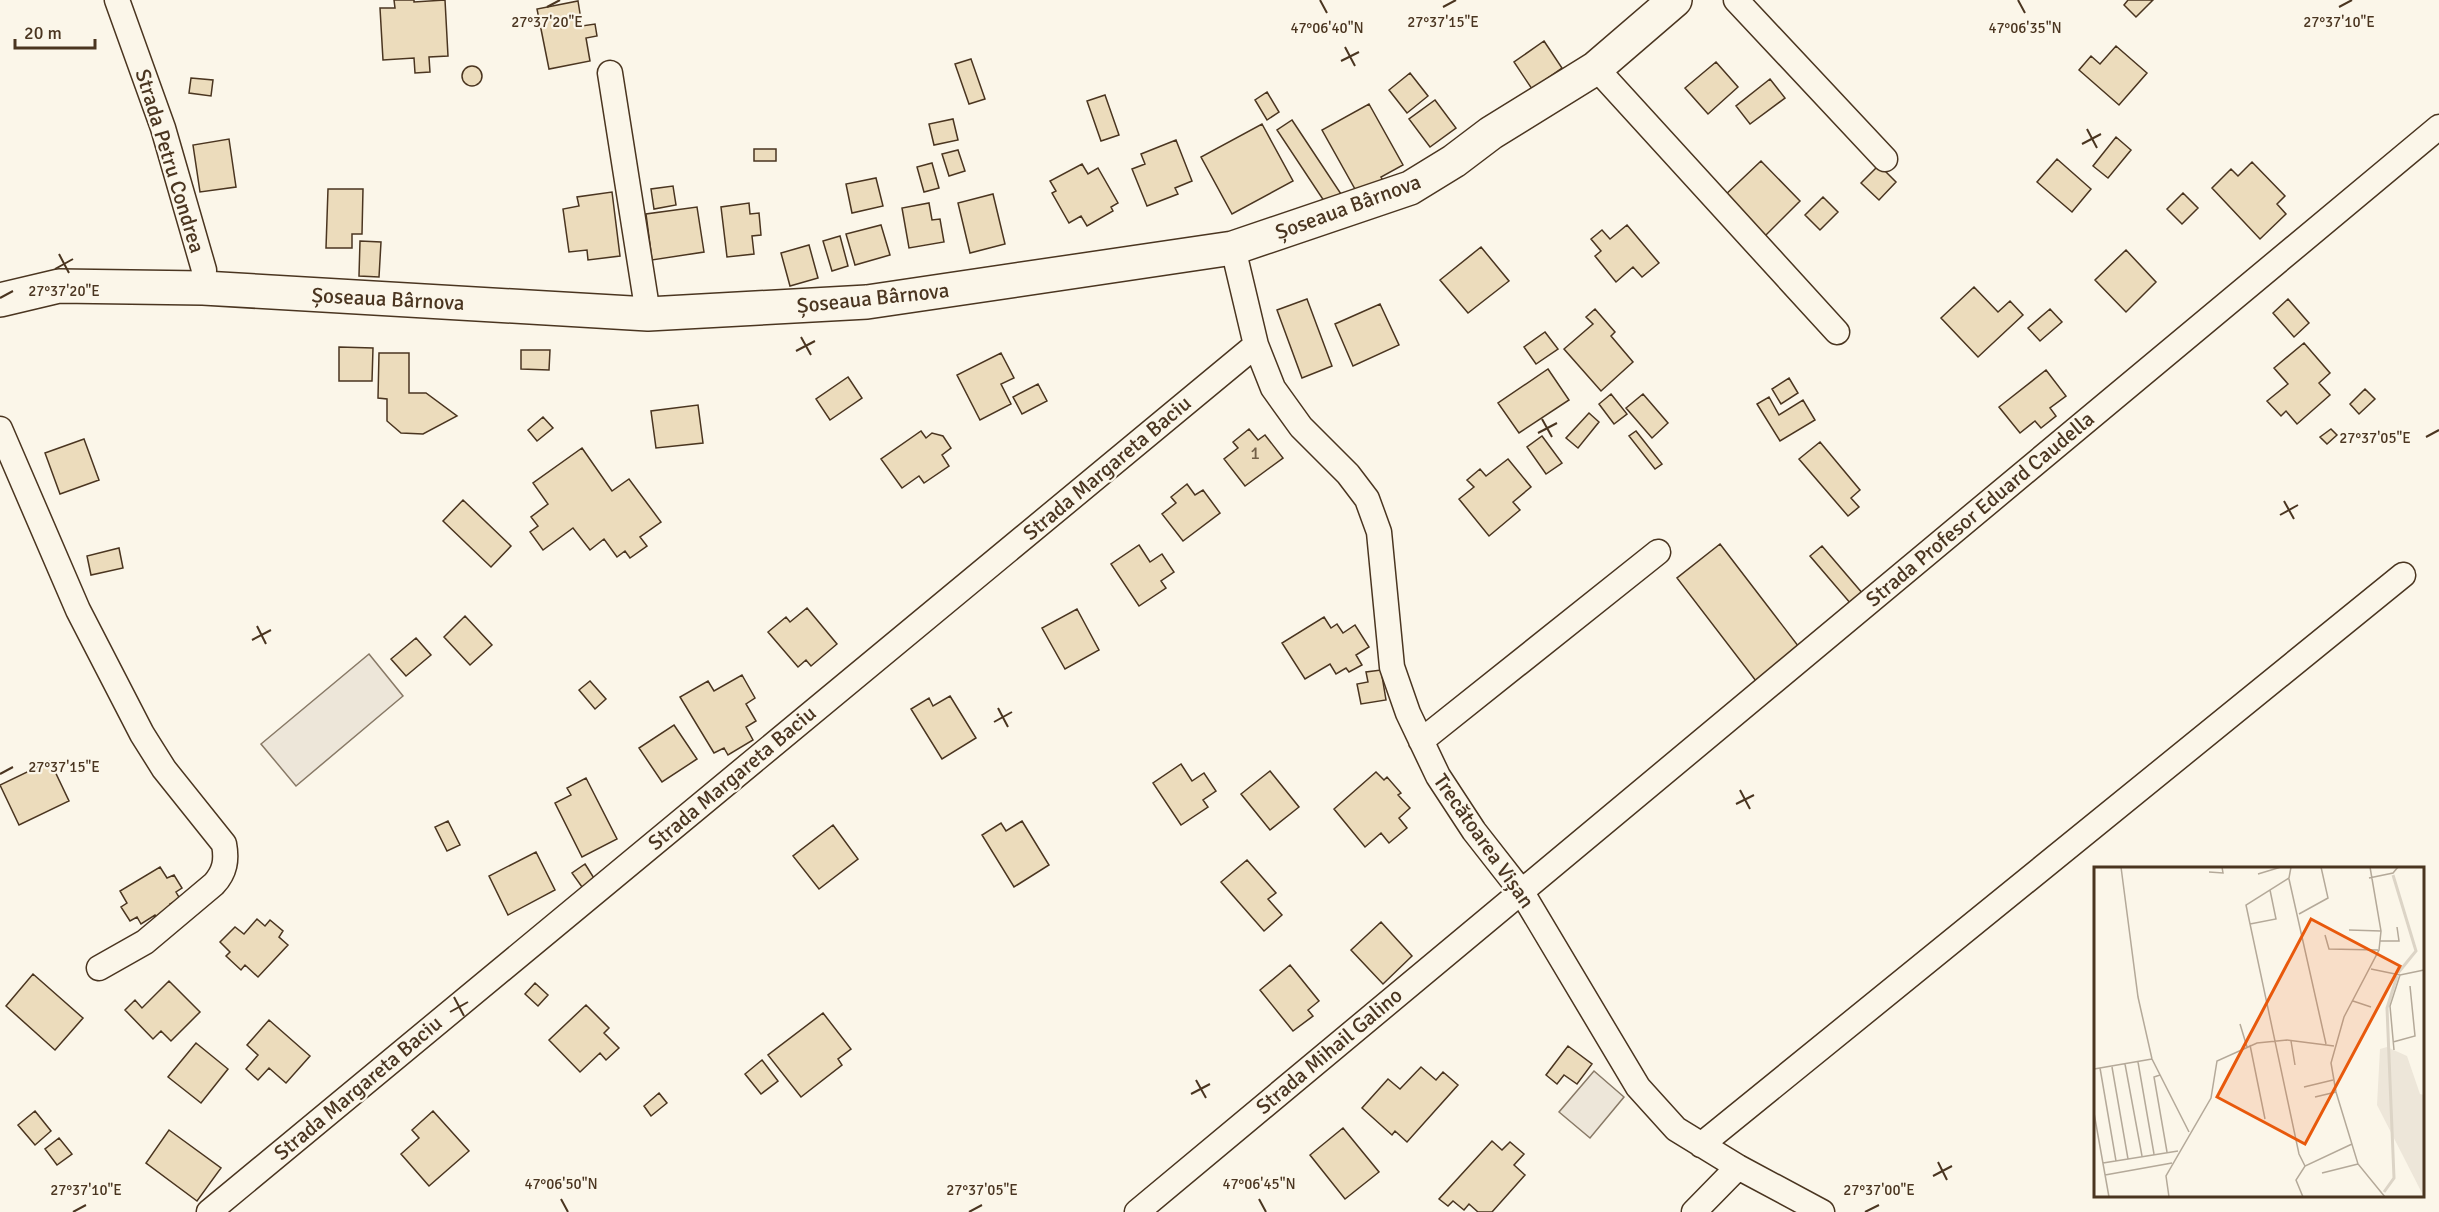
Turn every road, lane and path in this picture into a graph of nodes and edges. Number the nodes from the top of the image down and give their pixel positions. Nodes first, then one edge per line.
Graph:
1 (117, 0) edge
2 (1675, 0) edge
3 (1736, 0) edge
4 (1596, 68) junction
5 (610, 73) dead end
6 (2439, 127) edge
7 (1885, 159) dead end
8 (1233, 248) junction
9 (203, 288) junction
10 (0, 300) edge
11 (648, 314) junction
12 (1837, 332) dead end
13 (1256, 345) junction
14 (0, 429) edge
15 (1658, 552) dead end
16 (2403, 575) dead end
17 (1421, 741) junction
18 (1521, 891) junction
19 (99, 968) dead end
20 (1701, 1145) junction
21 (1738, 1167) junction
22 (209, 1212) edge
23 (1137, 1212) edge
24 (1694, 1212) edge
25 (1822, 1212) edge

1 - 9 street, Strada Petru Condrea
2 - 4 main road, Șoseaua Bârnova
3 - 7 street
4 - 8 main road, Șoseaua Bârnova
4 - 12 street
5 - 11 street
6 - 18 street, Strada Profesor Eduard Caudella
8 - 11 main road, Șoseaua Bârnova
8 - 13 street, Trecătoarea Vișan
9 - 10 main road, Șoseaua Bârnova
9 - 11 main road, Șoseaua Bârnova
13 - 17 street, Trecătoarea Vișan
13 - 22 street, Strada Margareta Baciu
14 - 19 street
15 - 17 street
16 - 20 street
17 - 18 street, Trecătoarea Vișan
18 - 20 street, Trecătoarea Vișan
18 - 23 street, Strada Mihail Galino
20 - 21 street, Trecătoarea Vișan
21 - 24 street
21 - 25 street, Trecătoarea Vișan

